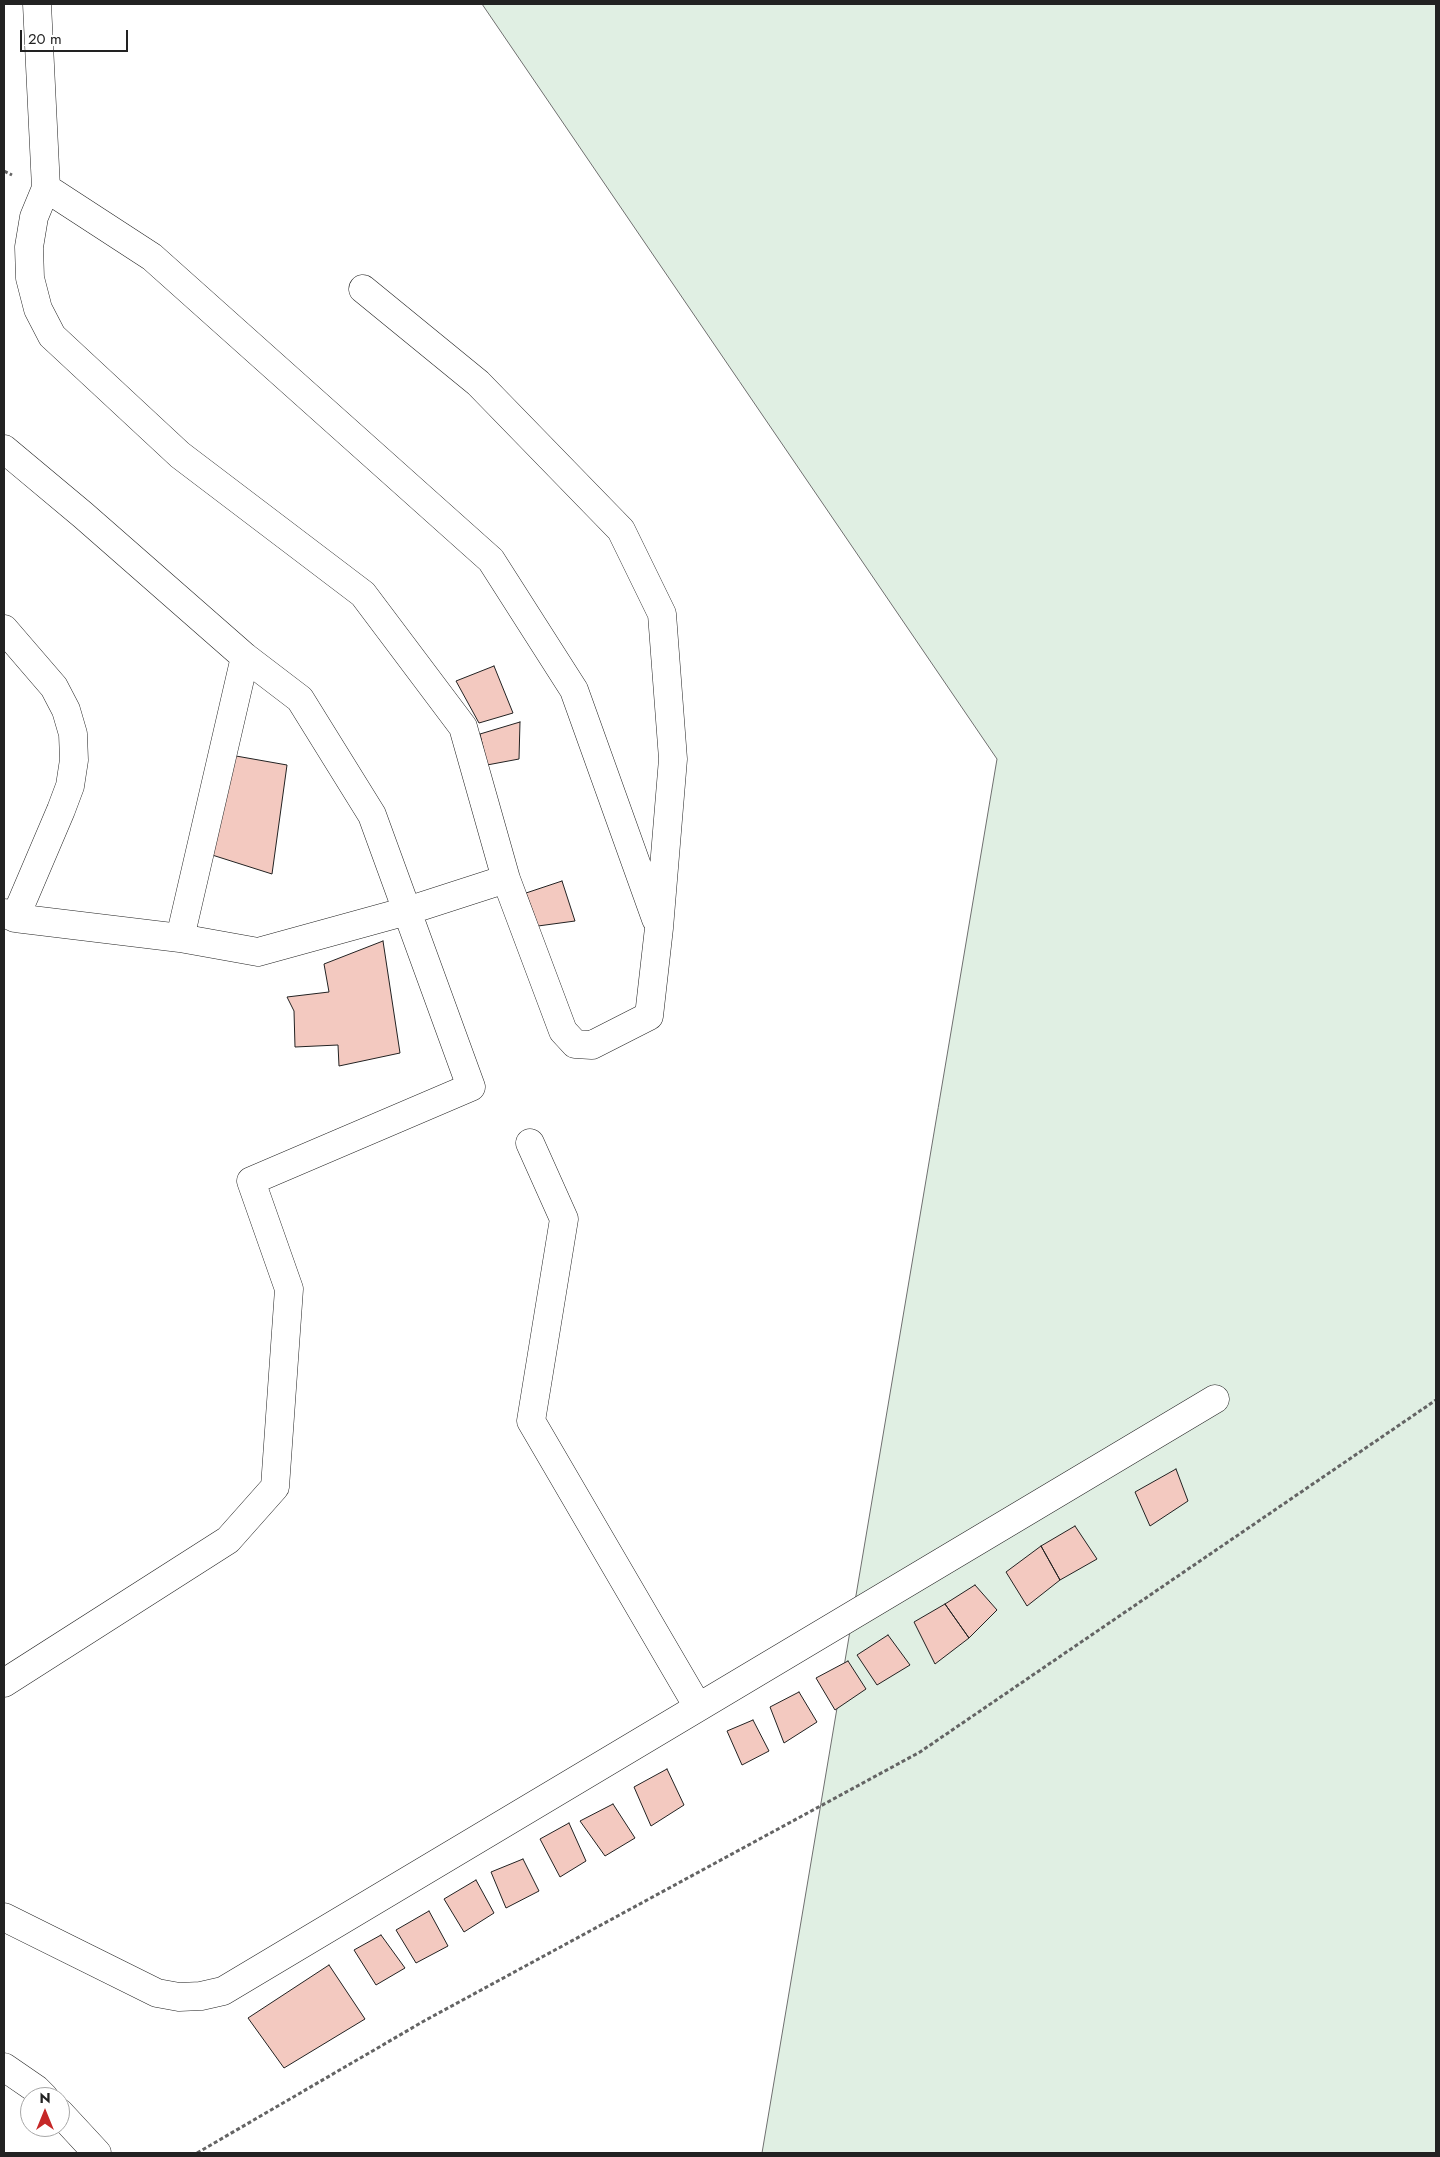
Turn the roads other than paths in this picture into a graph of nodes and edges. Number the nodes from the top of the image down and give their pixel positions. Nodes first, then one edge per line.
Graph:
1 (37, 4) edge
2 (46, 188) junction
3 (363, 290) dead end
4 (4, 449) edge
5 (4, 629) edge
6 (245, 657) junction
7 (506, 879) junction
8 (407, 911) junction
9 (10, 916) edge
10 (659, 928) junction
11 (180, 938) junction
12 (530, 1143) dead end
13 (1215, 1399) dead end
14 (4, 1683) edge
15 (698, 1707) junction
16 (4, 1917) edge
17 (4, 2067) edge
18 (33, 2087) edge
19 (70, 2124) edge
20 (97, 2153) edge

1 - 2 street
2 - 7 street
2 - 10 street
3 - 10 street
4 - 6 street
5 - 9 street
6 - 8 street
6 - 11 street
7 - 8 street
7 - 10 street
8 - 11 street
8 - 14 street
9 - 11 street
12 - 15 street
13 - 15 street
15 - 16 street
17 - 18 street
19 - 20 street

